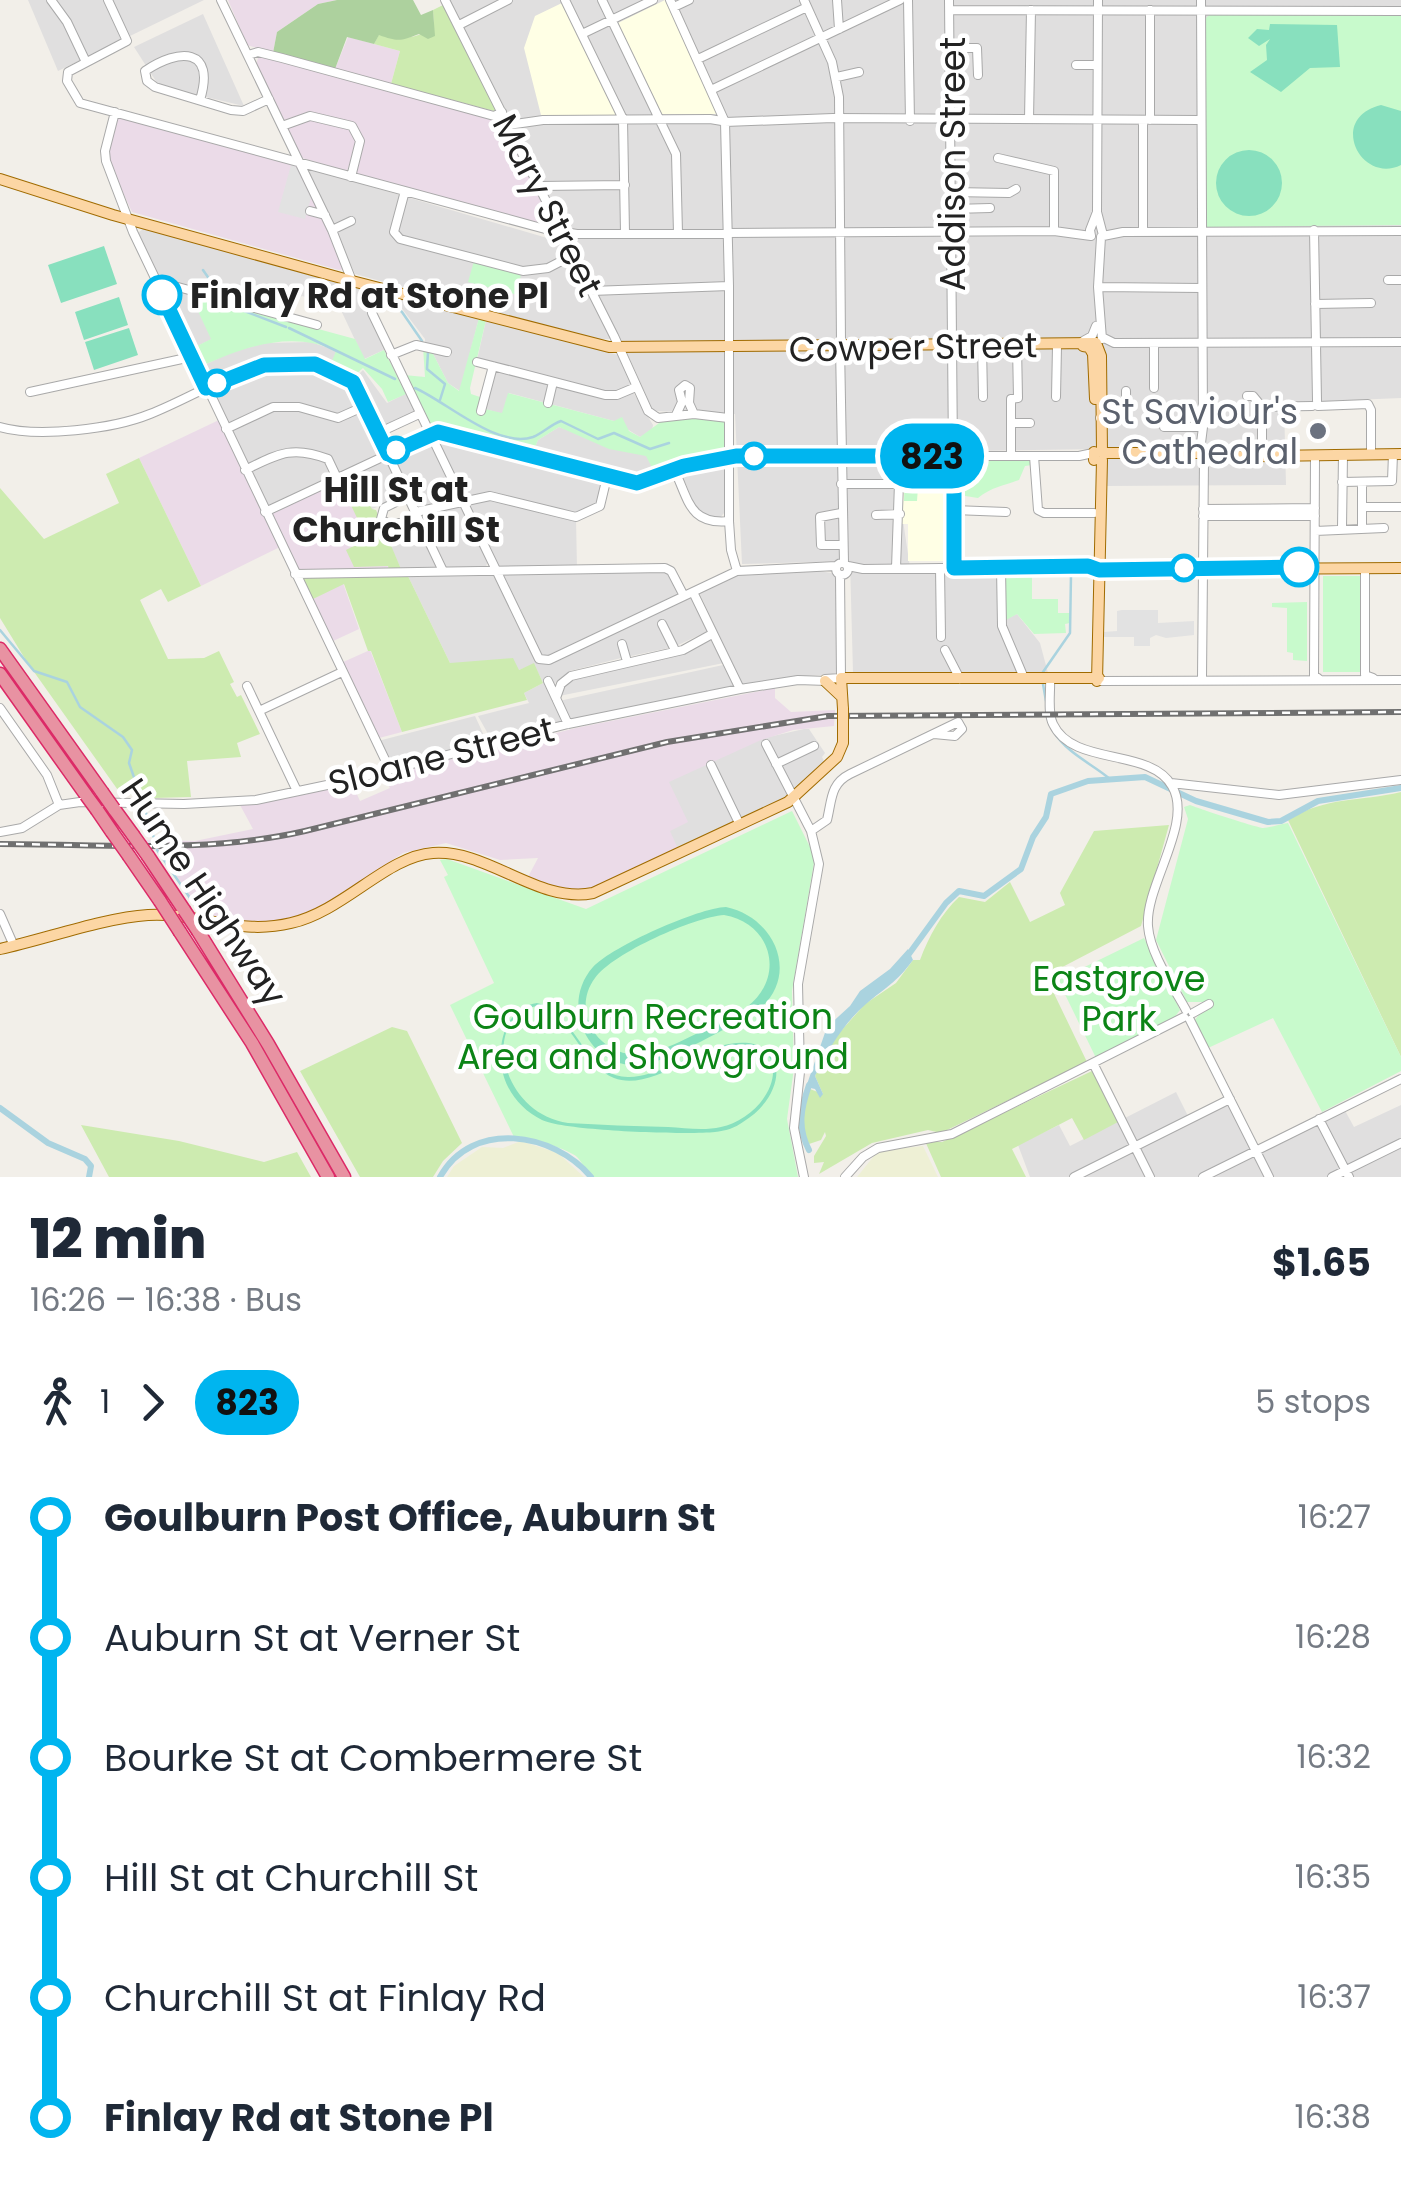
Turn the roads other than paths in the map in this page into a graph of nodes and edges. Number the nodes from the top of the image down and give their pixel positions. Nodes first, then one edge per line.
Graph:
1 (52, 0) edge
2 (108, 0) edge
3 (445, 0) edge
4 (508, 0) edge
5 (565, 0) edge
6 (602, 0) edge
7 (654, 0) edge
8 (689, 0) edge
9 (837, 0) edge
10 (900, 0) edge
11 (908, 0) edge
12 (1008, 0) edge
13 (1052, 0) edge
14 (1323, 0) edge
15 (222, 1) edge
16 (672, 4) edge
17 (806, 4) edge
18 (950, 5) edge
19 (1098, 5) edge
20 (1201, 5) edge
21 (1012, 10) junction
22 (1032, 10) junction
23 (1057, 10) junction
24 (1150, 10) junction
25 (1328, 10) junction
26 (1401, 11) edge
27 (612, 20) junction
28 (460, 25) junction
29 (839, 28) junction
30 (582, 34) junction
31 (822, 38) junction
32 (952, 48) junction
33 (248, 55) junction
34 (698, 59) junction
35 (86, 62) junction
36 (1076, 65) dead end
37 (1097, 65) junction
38 (859, 72) dead end
39 (978, 74) dead end
40 (836, 77) junction
41 (712, 89) junction
42 (269, 99) junction
43 (200, 100) junction
44 (115, 112) junction
45 (502, 112) junction
46 (623, 119) junction
47 (659, 119) junction
48 (1028, 119) junction
49 (840, 120) junction
50 (1097, 120) junction
51 (1146, 120) junction
52 (1200, 120) junction
53 (910, 121) junction
54 (952, 121) junction
55 (725, 122) junction
56 (508, 125) junction
57 (282, 126) junction
58 (998, 158) dead end
59 (299, 163) junction
60 (317, 168) junction
61 (351, 176) junction
62 (0, 177) edge
63 (307, 178) junction
64 (625, 185) junction
65 (539, 186) junction
66 (1016, 188) dead end
67 (405, 191) junction
68 (953, 192) junction
69 (990, 208) dead end
70 (953, 209) junction
71 (310, 211) dead end
72 (325, 215) junction
73 (128, 216) junction
74 (351, 221) dead end
75 (150, 224) junction
76 (332, 230) junction
77 (1314, 230) junction
78 (1054, 231) junction
79 (1401, 231) edge
80 (840, 232) junction
81 (953, 232) junction
82 (1099, 232) junction
83 (1143, 232) junction
84 (1202, 232) junction
85 (562, 233) junction
86 (625, 233) junction
87 (678, 233) junction
88 (728, 233) junction
89 (138, 242) junction
90 (574, 255) junction
91 (353, 279) junction
92 (1388, 280) dead end
93 (1401, 280) edge
94 (158, 286) junction
95 (730, 286) junction
96 (1098, 287) junction
97 (375, 288) junction
98 (1202, 288) junction
99 (592, 291) junction
100 (1098, 302) junction
101 (1371, 303) dead end
102 (1315, 304) junction
103 (317, 325) dead end
104 (1316, 342) junction
105 (1401, 342) edge
106 (1094, 343) junction
107 (1154, 343) junction
108 (1203, 343) junction
109 (954, 344) junction
110 (840, 345) junction
111 (617, 346) junction
112 (730, 346) junction
113 (982, 346) junction
114 (1018, 346) junction
115 (1056, 346) junction
116 (447, 352) dead end
117 (392, 355) junction
118 (191, 356) junction
119 (477, 362) dead end
120 (493, 366) junction
121 (554, 382) junction
122 (636, 387) junction
123 (206, 388) junction
124 (1154, 388) dead end
125 (1126, 391) dead end
126 (30, 392) dead end
127 (1247, 396) dead end
128 (983, 397) dead end
129 (1056, 397) dead end
130 (548, 403) dead end
131 (1315, 403) junction
132 (364, 406) junction
133 (1262, 406) junction
134 (481, 411) dead end
135 (419, 414) junction
136 (694, 414) junction
137 (676, 415) junction
138 (728, 418) junction
139 (1100, 418) junction
140 (1011, 423) junction
141 (1030, 423) dead end
142 (0, 427) edge
143 (1164, 427) dead end
144 (1203, 427) junction
145 (226, 429) junction
146 (378, 433) junction
147 (429, 434) junction
148 (388, 454) junction
149 (1372, 454) junction
150 (1397, 454) edge
151 (841, 455) junction
152 (900, 455) junction
153 (1012, 455) junction
154 (1203, 455) junction
155 (1316, 455) junction
156 (1343, 455) junction
157 (954, 456) junction
158 (1034, 456) junction
159 (1099, 456) junction
160 (1262, 456) junction
161 (730, 457) junction
162 (674, 469) junction
163 (246, 470) junction
164 (607, 477) junction
165 (337, 478) junction
166 (1342, 482) junction
167 (1362, 482) junction
168 (841, 484) junction
169 (900, 484) junction
170 (408, 496) junction
171 (462, 502) junction
172 (1401, 506) edge
173 (1362, 507) junction
174 (954, 510) junction
175 (266, 512) junction
176 (416, 512) junction
177 (1006, 512) dead end
178 (1315, 512) junction
179 (1203, 513) junction
180 (842, 514) junction
181 (900, 514) junction
182 (1094, 514) junction
183 (876, 515) dead end
184 (730, 521) junction
185 (420, 523) junction
186 (1342, 528) junction
187 (1384, 528) dead end
188 (1362, 529) junction
189 (1316, 531) junction
190 (1315, 566) junction
191 (1401, 566) edge
192 (842, 567) junction
193 (1202, 567) junction
194 (896, 568) junction
195 (940, 568) junction
196 (954, 568) junction
197 (1001, 568) junction
198 (1096, 568) junction
199 (1365, 568) junction
200 (494, 570) junction
201 (736, 570) junction
202 (443, 571) junction
203 (295, 574) junction
204 (688, 594) junction
205 (662, 624) dead end
206 (712, 634) junction
207 (941, 637) dead end
208 (622, 644) dead end
209 (674, 648) junction
210 (0, 649) edge
211 (946, 650) dead end
212 (626, 658) junction
213 (342, 672) junction
214 (0, 674) edge
215 (1365, 675) junction
216 (1314, 676) junction
217 (1024, 678) junction
218 (1202, 678) junction
219 (1401, 678) edge
220 (960, 679) junction
221 (843, 680) junction
222 (862, 680) junction
223 (1094, 680) junction
224 (1336, 680) junction
225 (1387, 680) junction
226 (548, 681) dead end
227 (823, 681) junction
228 (1050, 683) junction
229 (248, 686) dead end
230 (740, 689) junction
231 (555, 696) junction
232 (844, 701) junction
233 (0, 708) edge
234 (259, 711) junction
235 (568, 724) junction
236 (934, 734) dead end
237 (766, 744) dead end
238 (814, 746) dead end
239 (776, 764) junction
240 (711, 765) dead end
241 (390, 770) junction
242 (1401, 780) edge
243 (810, 785) junction
244 (1174, 790) junction
245 (297, 791) junction
246 (794, 798) junction
247 (59, 805) junction
248 (740, 825) junction
249 (809, 828) junction
250 (0, 832) edge
251 (0, 914) edge
252 (14, 946) junction
253 (0, 948) edge
254 (1209, 1004) dead end
255 (1188, 1015) junction
256 (1094, 1064) junction
257 (1401, 1079) edge
258 (1230, 1099) junction
259 (1319, 1119) junction
260 (317, 1141) junction
261 (1401, 1143) edge
262 (1135, 1147) junction
263 (1256, 1151) junction
264 (1347, 1174) edge
265 (328, 1177) edge
266 (344, 1177) edge
267 (804, 1177) edge
268 (845, 1177) edge
269 (1074, 1177) edge
270 (1150, 1177) edge
271 (1203, 1177) edge
272 (1269, 1177) edge
273 (1332, 1177) edge

1 - 35 street
2 - 35 street
3 - 28 street, Mary Street
4 - 28 street
5 - 30 street
6 - 27 street
7 - 27 street
8 - 16 street
9 - 29 street
10 - 29 street
11 - 53 street
12 - 21 street
13 - 23 street
14 - 25 street
15 - 33 street
16 - 34 street
17 - 31 street
17 - 34 street
18 - 21 street
18 - 32 street, Addison Street
19 - 23 street
19 - 24 street
19 - 37 street
20 - 24 street
20 - 25 street
20 - 52 street
21 - 22 street
22 - 23 street
22 - 48 street
24 - 51 street
25 - 26 street
27 - 30 street
27 - 47 street
28 - 45 street, Mary Street
29 - 31 street
30 - 46 street
31 - 40 street
31 - 41 street
32 - 39 street
32 - 54 street, Addison Street
33 - 42 street
33 - 45 street
34 - 41 street
35 - 44 street
36 - 37 street
37 - 50 street
38 - 40 street
40 - 49 street
41 - 55 street
42 - 43 street
42 - 57 street
43 - 43 street
44 - 59 street
44 - 73 street
45 - 56 street, Mary Street
46 - 47 street
46 - 56 street
46 - 64 street
47 - 55 street
47 - 87 street
48 - 50 street
48 - 54 street
49 - 53 street
49 - 55 street
49 - 80 street
50 - 51 street
50 - 82 street
51 - 52 street
51 - 83 street
52 - 84 street
53 - 54 street
54 - 68 street, Addison Street
55 - 88 street
56 - 65 street, Mary Street
57 - 59 street
57 - 61 street
58 - 78 street
59 - 60 street
59 - 63 street
60 - 61 street
60 - 63 street
61 - 67 street
62 - 73 main road
63 - 72 street
64 - 65 street
64 - 86 street
65 - 85 street, Mary Street
66 - 68 street
67 - 85 street
67 - 90 street
68 - 70 street, Addison Street
69 - 70 street
70 - 81 street, Addison Street
71 - 72 street
72 - 76 street
73 - 75 main road
73 - 89 street
73 - 91 main road
74 - 76 street
75 - 89 street
75 - 91 main road
76 - 91 street
77 - 79 street
77 - 84 street
77 - 102 street
78 - 81 street
78 - 82 street
80 - 81 street
80 - 88 street
80 - 110 street
81 - 109 street, Addison Street
82 - 83 street
82 - 96 street
83 - 84 street
84 - 98 street
85 - 86 street
85 - 90 street, Mary Street
86 - 87 street
87 - 88 street
88 - 95 street
89 - 94 street
90 - 99 street, Mary Street
91 - 97 main road
91 - 111 main road
92 - 93 street
94 - 103 street
94 - 118 street
95 - 99 street
95 - 112 street
96 - 98 street
96 - 100 street
97 - 111 main road
97 - 117 street
98 - 108 street
99 - 111 street, Mary Street
100 - 106 street
100 - 106 street
101 - 102 street
102 - 104 street
104 - 105 street, Cowper Street
104 - 108 street, Cowper Street
104 - 131 street
106 - 107 street, Cowper Street
106 - 109 main road, Cowper Street
106 - 115 main road, Cowper Street
106 - 139 main road
106 - 159 main road
107 - 108 street, Cowper Street
107 - 124 street
108 - 144 street
109 - 110 main road, Cowper Street
109 - 113 main road, Cowper Street
109 - 157 street, Addison Street
110 - 112 main road, Cowper Street
110 - 151 street
111 - 112 main road, Cowper Street
111 - 122 street, Mary Street
112 - 138 street
113 - 114 main road, Cowper Street
113 - 128 street
114 - 115 main road, Cowper Street
114 - 140 street
115 - 129 street
116 - 117 street
117 - 135 street
118 - 123 street
118 - 126 street
119 - 120 street
120 - 121 street
120 - 134 street
121 - 122 street
121 - 130 street
122 - 137 street, Mary Street
123 - 132 street
123 - 142 street
123 - 145 street
125 - 139 street
127 - 133 street
131 - 133 street
131 - 149 street
132 - 145 street
132 - 146 street
133 - 160 street
135 - 146 street
135 - 147 street
136 - 137 street
136 - 137 street
136 - 138 street
138 - 161 street
139 - 159 main road
140 - 141 street
140 - 153 street
143 - 144 street
144 - 154 street
145 - 163 street
146 - 148 street
147 - 148 street
147 - 164 street
147 - 171 street
148 - 165 street
148 - 170 street
149 - 150 main road
149 - 156 main road
150 - 167 street
151 - 152 street
151 - 161 street
151 - 168 street
152 - 157 street
152 - 169 street
153 - 157 street
153 - 158 street
154 - 159 main road
154 - 160 main road
154 - 179 street
155 - 156 main road
155 - 160 main road
155 - 178 street
156 - 166 street
157 - 174 street, Addison Street
158 - 159 street
158 - 182 street
159 - 182 main road
159 - 198 main road
161 - 162 street
161 - 184 street
162 - 164 street
162 - 184 street
163 - 165 street
163 - 175 street
164 - 171 street
165 - 175 street
166 - 167 street
166 - 186 street
167 - 173 street
168 - 169 street
168 - 180 street
169 - 181 street
170 - 176 street
170 - 185 street
171 - 176 street
171 - 200 street
172 - 173 street
173 - 188 street
174 - 177 street
174 - 196 street, Addison Street
175 - 203 street
176 - 185 street
178 - 179 street
178 - 189 street
179 - 193 street
180 - 192 street
180 - 192 street
181 - 183 street
181 - 194 street
182 - 198 main road
184 - 201 street
185 - 202 street
186 - 188 street
186 - 189 street
187 - 188 street
189 - 190 street
190 - 191 main road
190 - 193 main road
190 - 199 main road
190 - 216 street
191 - 199 main road
192 - 194 street
192 - 201 street
192 - 221 street
193 - 198 main road
193 - 218 street
194 - 195 street
195 - 196 street
195 - 207 street
196 - 197 street
197 - 198 street
197 - 217 street
198 - 223 main road
199 - 215 street
200 - 202 street
200 - 204 street
200 - 204 street
201 - 204 street
202 - 203 street
203 - 213 street
204 - 206 street
205 - 209 street
206 - 209 street
206 - 230 street
206 - 231 street
208 - 212 street
209 - 212 street
210 - 260 highway, Hume Highway, bridge
211 - 220 street
212 - 231 street
213 - 234 street
213 - 241 street
214 - 260 highway, Hume Highway, bridge
215 - 216 street, Sloane Street
215 - 219 street, Sloane Street
215 - 225 street
216 - 218 street, Sloane Street
216 - 224 street
217 - 220 main road, Sloane Street
217 - 228 main road, Sloane Street
218 - 223 street, Sloane Street
219 - 225 street, Sloane Street
220 - 222 main road, Sloane Street
221 - 222 main road, Sloane Street
221 - 227 street, Sloane Street
221 - 232 main road
222 - 232 main road
223 - 224 street, Sloane Street
223 - 228 street
223 - 228 main road, Sloane Street
224 - 225 street, Sloane Street
226 - 231 street
227 - 230 street, Sloane Street
227 - 232 main road
228 - 244 street
229 - 234 street
230 - 235 street, Sloane Street
231 - 235 street
232 - 243 main road, bridge
233 - 247 street
234 - 245 street
235 - 241 street, Sloane Street
236 - 249 street
237 - 239 street
238 - 239 street
239 - 246 street
240 - 248 street
241 - 245 street, Sloane Street
242 - 244 street
243 - 246 main road
243 - 249 street
244 - 255 street
245 - 247 street, Sloane Street
246 - 248 main road
246 - 249 street
247 - 250 street
248 - 252 main road
249 - 267 street
251 - 252 street
252 - 253 main road
254 - 255 street
255 - 256 street
255 - 258 street
256 - 262 street
256 - 268 street
257 - 259 street
258 - 262 street
258 - 263 street
259 - 263 street
259 - 264 street
260 - 265 highway, Hume Highway
260 - 266 highway, Hume Highway
261 - 264 street
262 - 269 street
262 - 270 street
263 - 271 street
263 - 272 street
264 - 273 street

